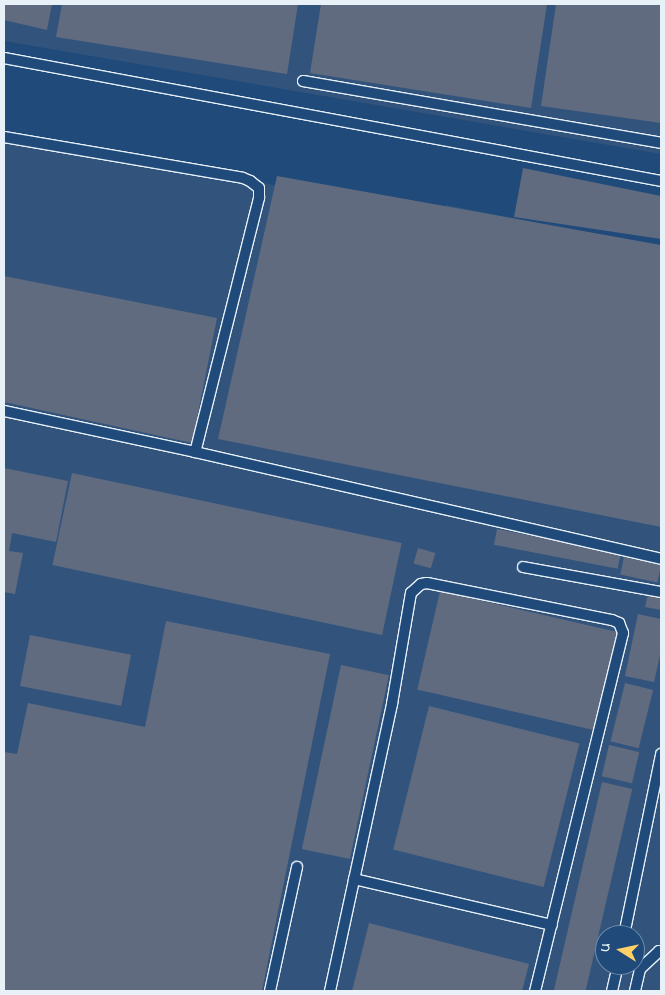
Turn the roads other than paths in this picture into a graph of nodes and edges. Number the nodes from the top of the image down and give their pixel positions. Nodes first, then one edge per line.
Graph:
1 (4, 58) edge
2 (303, 81) dead end
3 (4, 137) edge
4 (661, 143) edge
5 (661, 181) edge
6 (4, 410) edge
7 (196, 452) junction
8 (661, 560) edge
9 (523, 567) dead end
10 (661, 592) edge
11 (661, 754) edge
12 (297, 867) dead end
13 (354, 879) junction
14 (552, 925) junction
15 (626, 925) edge
16 (661, 951) edge
17 (616, 975) edge
18 (270, 991) edge
19 (330, 991) edge
20 (535, 991) edge
21 (612, 991) edge
22 (635, 991) edge

1 - 5 lane
2 - 4 lane
3 - 7 lane
6 - 7 lane
7 - 8 lane
9 - 10 lane
11 - 15 lane
12 - 18 lane
13 - 14 lane
13 - 14 lane
13 - 19 lane
14 - 20 lane
16 - 22 lane
17 - 21 lane

